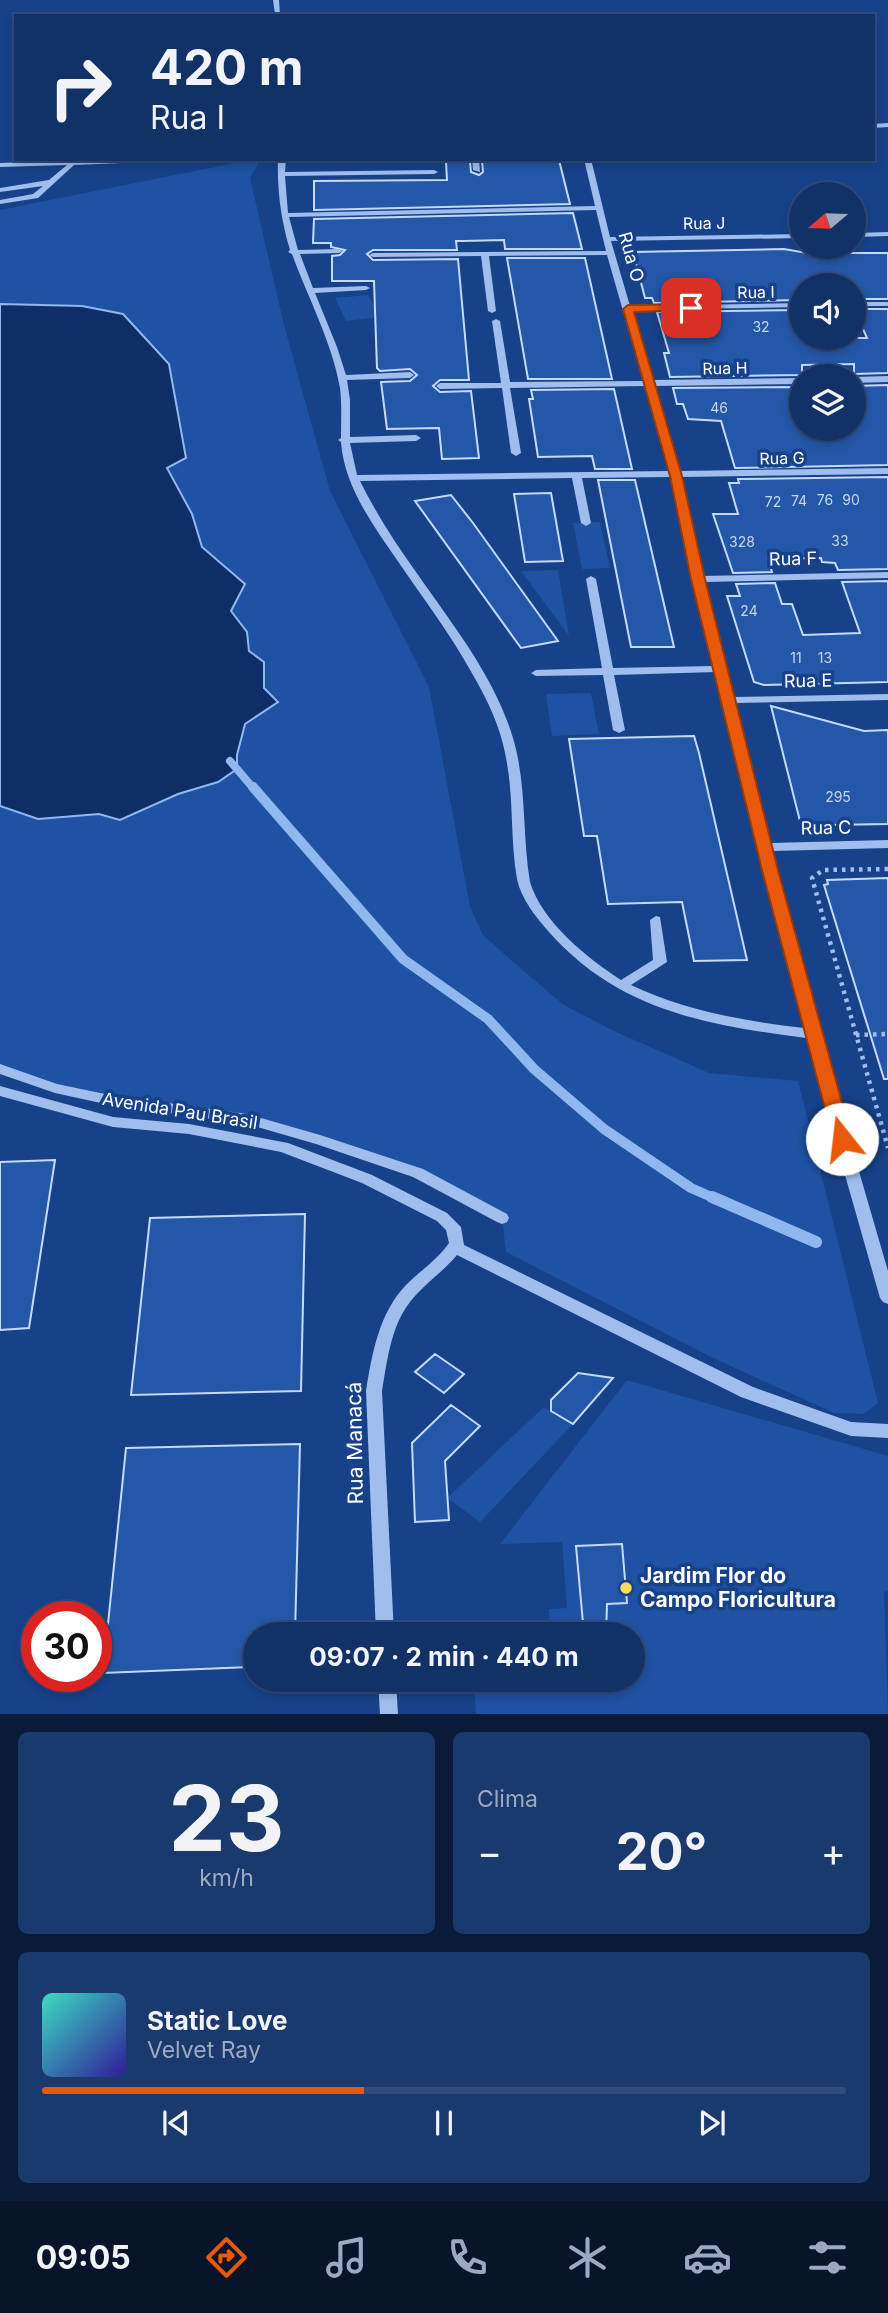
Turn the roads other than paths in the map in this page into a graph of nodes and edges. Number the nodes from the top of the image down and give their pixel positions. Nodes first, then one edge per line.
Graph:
1 (276, 0) edge
2 (278, 14) edge
3 (137, 161) edge
4 (282, 161) edge
5 (475, 161) edge
6 (588, 161) edge
7 (71, 165) junction
8 (0, 166) edge
9 (477, 170) dead end
10 (434, 172) dead end
11 (282, 174) junction
12 (53, 182) junction
13 (0, 190) edge
14 (0, 202) edge
15 (600, 208) junction
16 (286, 215) junction
17 (888, 234) edge
18 (866, 235) edge
19 (789, 236) edge
20 (607, 239) junction
21 (339, 251) dead end
22 (292, 252) junction
23 (610, 253) junction
24 (485, 254) junction
25 (373, 255) dead end
26 (366, 288) dead end
27 (310, 291) junction
28 (888, 303) edge
29 (866, 304) edge
30 (789, 305) edge
31 (628, 309) junction
32 (494, 316) joint
33 (410, 375) dead end
34 (341, 378) junction
35 (888, 379) edge
36 (866, 380) edge
37 (789, 381) edge
38 (648, 383) junction
39 (503, 385) junction
40 (440, 386) dead end
41 (416, 438) dead end
42 (343, 440) junction
43 (516, 453) dead end
44 (888, 471) edge
45 (676, 476) junction
46 (577, 477) junction
47 (354, 478) junction
48 (586, 523) dead end
49 (888, 575) edge
50 (591, 579) dead end
51 (698, 579) junction
52 (720, 668) junction
53 (608, 671) junction
54 (536, 673) dead end
55 (888, 697) edge
56 (729, 701) junction
57 (619, 730) dead end
58 (888, 844) edge
59 (765, 847) junction
60 (656, 920) dead end
61 (622, 985) junction
62 (812, 1034) junction
63 (0, 1069) edge
64 (0, 1091) edge
65 (502, 1218) dead end
66 (456, 1242) junction
67 (888, 1298) edge
68 (888, 1431) edge
69 (384, 1622) edge
70 (388, 1692) edge
71 (389, 1714) edge

1 - 2 street
3 - 7 street
4 - 11 street
5 - 9 street
6 - 15 street, Rua O
7 - 8 street
7 - 12 street
10 - 11 street
11 - 16 street
12 - 13 street
12 - 14 street
15 - 16 street
15 - 20 street, Rua O
16 - 22 street
17 - 18 street
19 - 20 street, Rua J
20 - 23 street, Rua O
21 - 22 street
22 - 27 street
23 - 24 street
23 - 31 street, Rua O
24 - 25 street
24 - 32 street
26 - 27 street
27 - 34 street
28 - 29 street
30 - 31 street, Rua I
31 - 38 street, Rua O
32 - 39 street
33 - 34 street
34 - 42 street
35 - 36 street
37 - 38 street, Rua H
38 - 39 street, Rua H
38 - 45 street, Rua O
39 - 40 street
39 - 43 street
41 - 42 street
42 - 47 street
44 - 45 street, Rua G
45 - 46 street, Rua G
45 - 51 street, Rua O
46 - 47 street, Rua G
46 - 48 street
47 - 61 street
49 - 51 street, Rua F
50 - 53 street
51 - 52 street, Rua O
52 - 53 street
52 - 56 street, Rua O
53 - 54 street
53 - 57 street
55 - 56 street, Rua E
56 - 59 street, Rua O
58 - 59 street, Rua C
59 - 62 street, Rua O
60 - 61 street
61 - 62 street
62 - 67 street, Rua O
63 - 65 street
64 - 66 street, Avenida Pau Brasil
66 - 68 street, Avenida Pau Brasil
66 - 69 street, Rua Manacá
70 - 71 street

